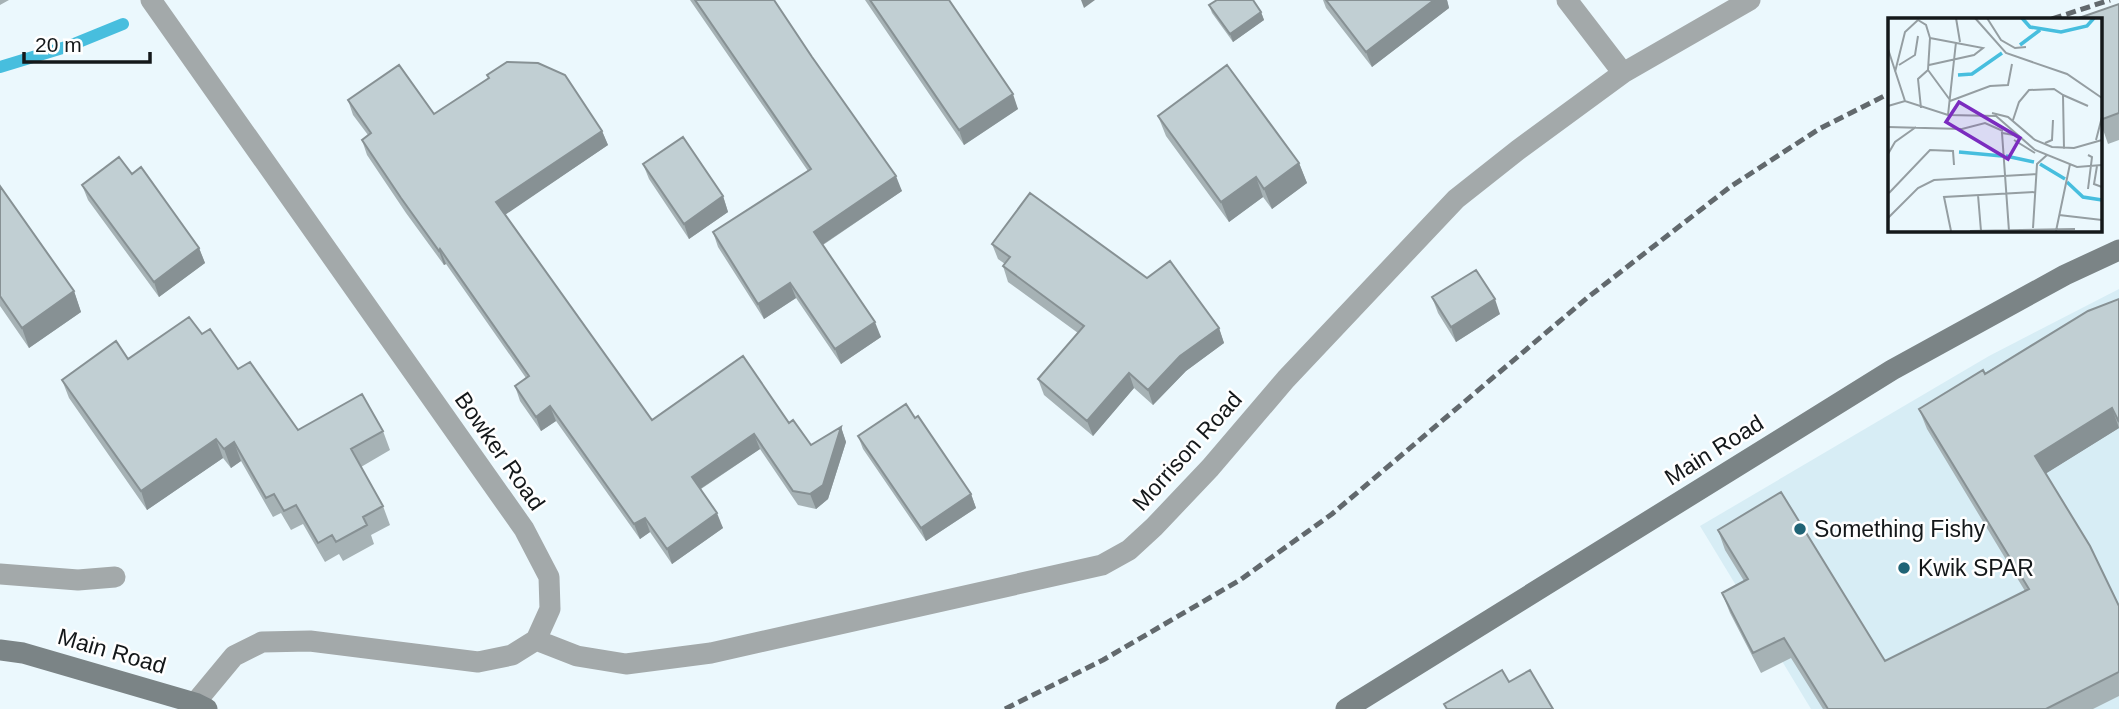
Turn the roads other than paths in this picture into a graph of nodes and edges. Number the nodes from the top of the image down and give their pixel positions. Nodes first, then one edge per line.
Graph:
1 (150, 0) edge
2 (1567, 0) edge
3 (1750, 0) edge
4 (1623, 74) junction
5 (2119, 250) edge
6 (0, 574) edge
7 (116, 577) dead end
8 (536, 640) junction
9 (0, 650) edge
10 (201, 706) edge
11 (1346, 709) edge

1 - 8 street, Bowker Road
2 - 4 street
3 - 4 street, Morrison Road
4 - 8 street, Morrison Road
5 - 11 main road, Main Road
6 - 7 street
8 - 10 street
9 - 10 main road, Main Road

